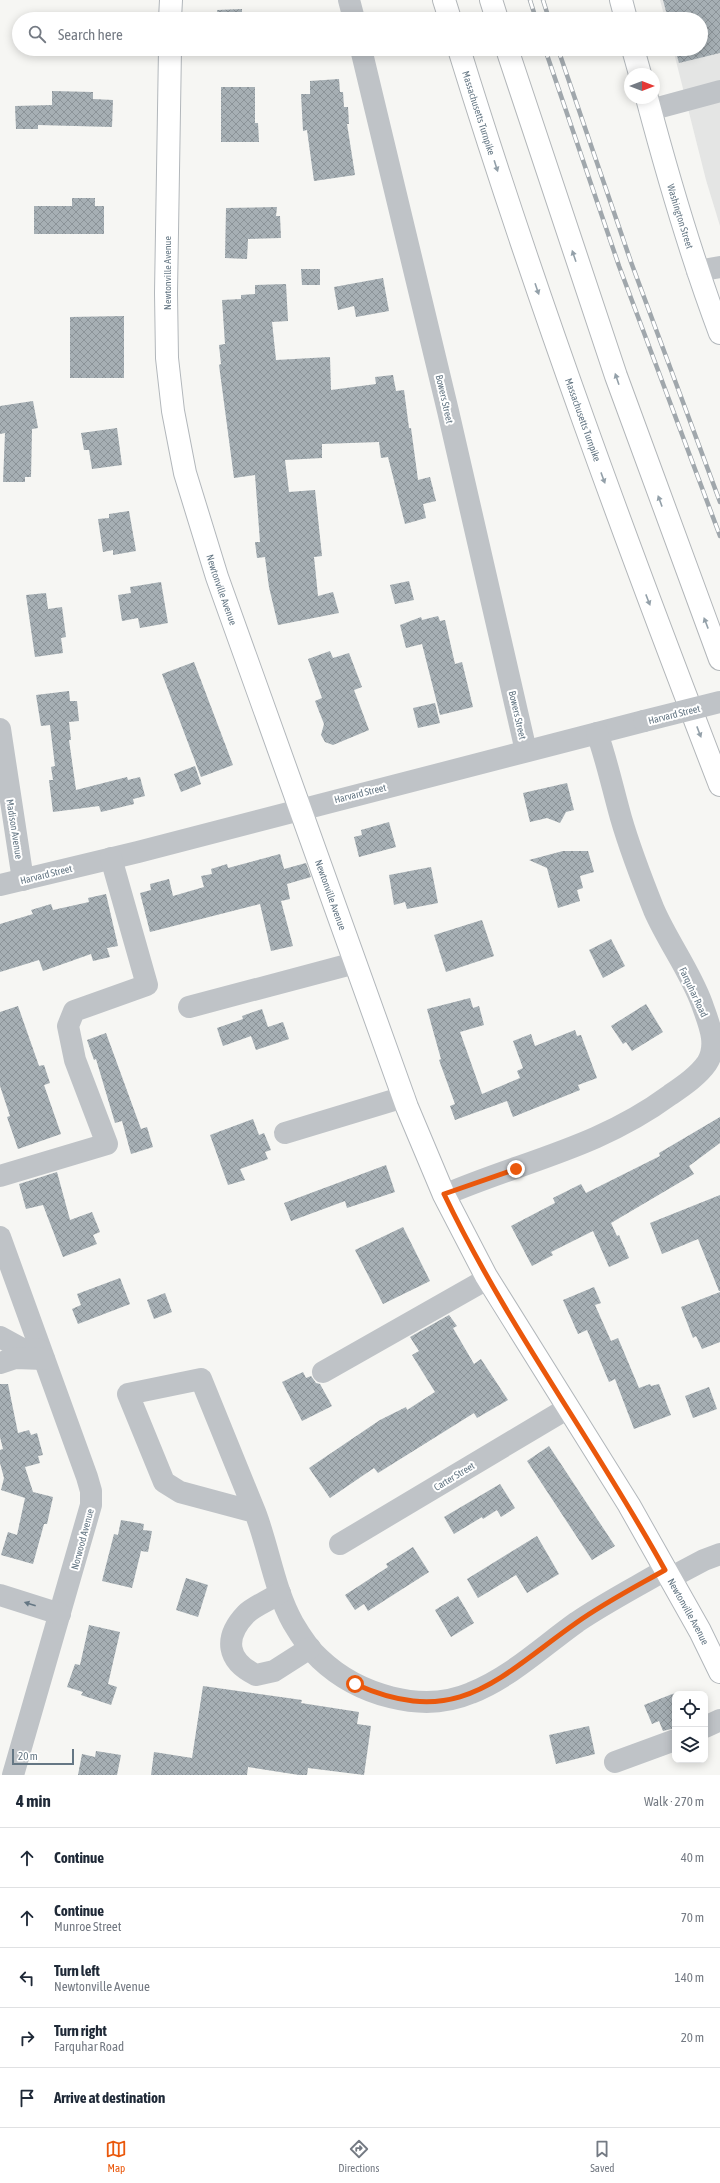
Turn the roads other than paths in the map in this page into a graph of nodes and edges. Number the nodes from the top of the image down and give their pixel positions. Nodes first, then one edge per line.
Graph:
1 (171, 0) edge
2 (350, 0) edge
3 (444, 0) edge
4 (491, 0) edge
5 (621, 0) edge
6 (170, 12) edge
7 (353, 12) edge
8 (448, 12) edge
9 (495, 12) edge
10 (624, 12) edge
11 (170, 56) edge
12 (363, 56) edge
13 (461, 56) edge
14 (508, 56) edge
15 (635, 56) edge
16 (638, 68) edge
17 (720, 91) edge
18 (660, 102) edge
19 (648, 104) edge
20 (720, 267) edge
21 (697, 271) junction
22 (720, 333) edge
23 (720, 659) edge
24 (720, 702) edge
25 (0, 730) edge
26 (597, 733) junction
27 (526, 751) junction
28 (720, 786) edge
29 (300, 809) junction
30 (111, 858) junction
31 (23, 880) junction
32 (0, 885) edge
33 (355, 963) junction
34 (189, 1007) dead end
35 (404, 1097) junction
36 (285, 1133) dead end
37 (0, 1176) edge
38 (444, 1194) junction
39 (0, 1237) edge
40 (487, 1279) junction
41 (0, 1337) edge
42 (42, 1355) junction
43 (0, 1362) edge
44 (323, 1372) dead end
45 (568, 1408) junction
46 (255, 1512) junction
47 (340, 1544) dead end
48 (720, 1554) edge
49 (668, 1574) junction
50 (280, 1593) junction
51 (0, 1595) edge
52 (60, 1614) junction
53 (310, 1648) junction
54 (720, 1672) edge
55 (720, 1720) edge
56 (708, 1726) edge
57 (672, 1741) edge
58 (615, 1762) dead end
59 (13, 1775) edge

1 - 6 main road
2 - 7 street
3 - 8 main road
4 - 9 main road
5 - 10 main road
11 - 29 main road, Newtonville Avenue
12 - 27 street, Bowers Street
13 -> 28 main road, Massachusetts Turnpike
23 -> 14 main road
15 - 16 main road
17 - 18 street
19 - 21 main road, Washington Street
20 - 21 street
21 - 22 main road, Washington Street
24 - 26 street, Harvard Street, bridge
25 - 31 street, Madison Avenue
26 - 27 street, Harvard Street
26 - 38 street, Farquhar Road
27 - 29 street, Harvard Street
29 - 30 street, Harvard Street
29 - 33 main road, Newtonville Avenue
30 - 31 street, Harvard Street
30 - 37 street
31 - 32 street, Harvard Street
33 - 34 street
33 - 35 main road, Newtonville Avenue
35 - 36 street
35 - 38 main road, Newtonville Avenue
38 - 40 main road, Newtonville Avenue
39 - 42 street, Norwood Avenue
40 - 44 street
40 - 45 main road, Newtonville Avenue
41 - 42 street
42 - 43 street
42 - 52 street, Norwood Avenue
45 - 47 street, Carter Street
45 - 49 main road, Newtonville Avenue
46 - 46 street
46 - 50 street
48 - 49 street
49 - 53 street
49 - 54 main road, Newtonville Avenue
50 - 53 street
50 - 53 street
52 -> 51 street
52 - 59 street, Norwood Avenue
55 - 56 street
57 - 58 street

